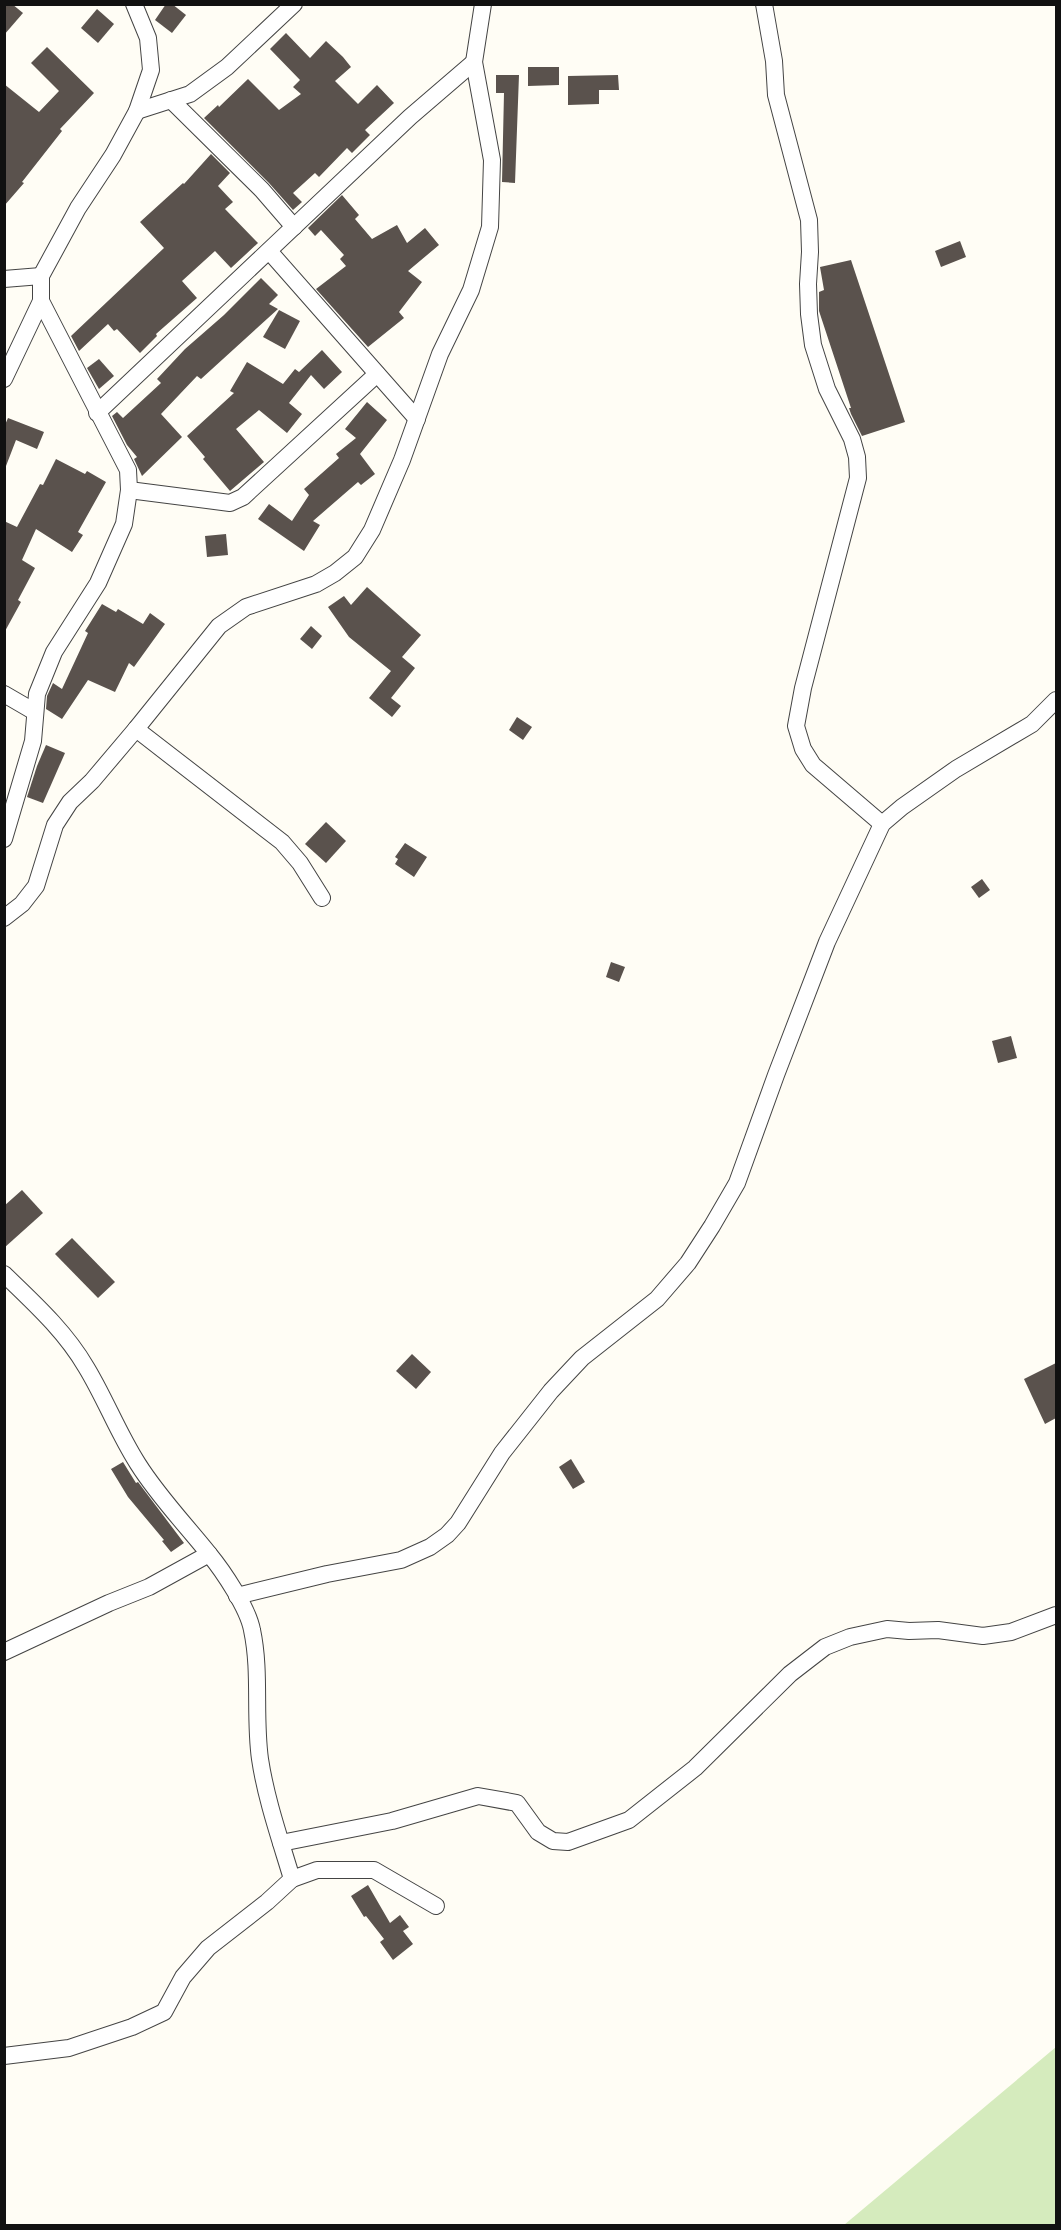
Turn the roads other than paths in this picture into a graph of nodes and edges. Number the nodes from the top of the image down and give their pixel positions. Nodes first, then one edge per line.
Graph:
1 (151, 4) edge
2 (294, 4) edge
3 (483, 4) edge
4 (764, 4) edge
5 (137, 11) edge
6 (474, 62) junction
7 (171, 100) junction
8 (136, 111) junction
9 (294, 226) junction
10 (269, 251) junction
11 (41, 276) junction
12 (4, 279) edge
13 (40, 301) junction
14 (377, 374) junction
15 (4, 379) edge
16 (97, 413) junction
17 (417, 419) junction
18 (129, 490) junction
19 (4, 694) edge
20 (1056, 700) edge
21 (36, 712) junction
22 (136, 729) junction
23 (882, 824) junction
24 (4, 839) edge
25 (322, 898) dead end
26 (4, 918) edge
27 (4, 1274) edge
28 (209, 1554) junction
29 (237, 1596) junction
30 (1056, 1615) edge
31 (4, 1652) edge
32 (281, 1843) junction
33 (292, 1879) junction
34 (436, 1906) dead end
35 (4, 2056) edge

1 - 5 street
2 - 7 street
3 - 6 street
4 - 23 street
5 - 8 street
6 - 9 street
6 - 17 street
7 - 8 street
7 - 9 street
8 - 11 street
9 - 10 street
10 - 14 street
10 - 16 street
11 - 12 street
11 - 13 street
13 - 15 street
13 - 16 street
14 - 17 street
14 - 18 street
16 - 18 street
17 - 22 street
18 - 21 street
19 - 21 street
20 - 23 street
21 - 24 street
22 - 25 street
22 - 26 street
23 - 29 street
27 - 28 street
28 - 29 street
28 - 31 street
29 - 32 street
30 - 32 street
32 - 33 street
33 - 34 street
33 - 35 street

